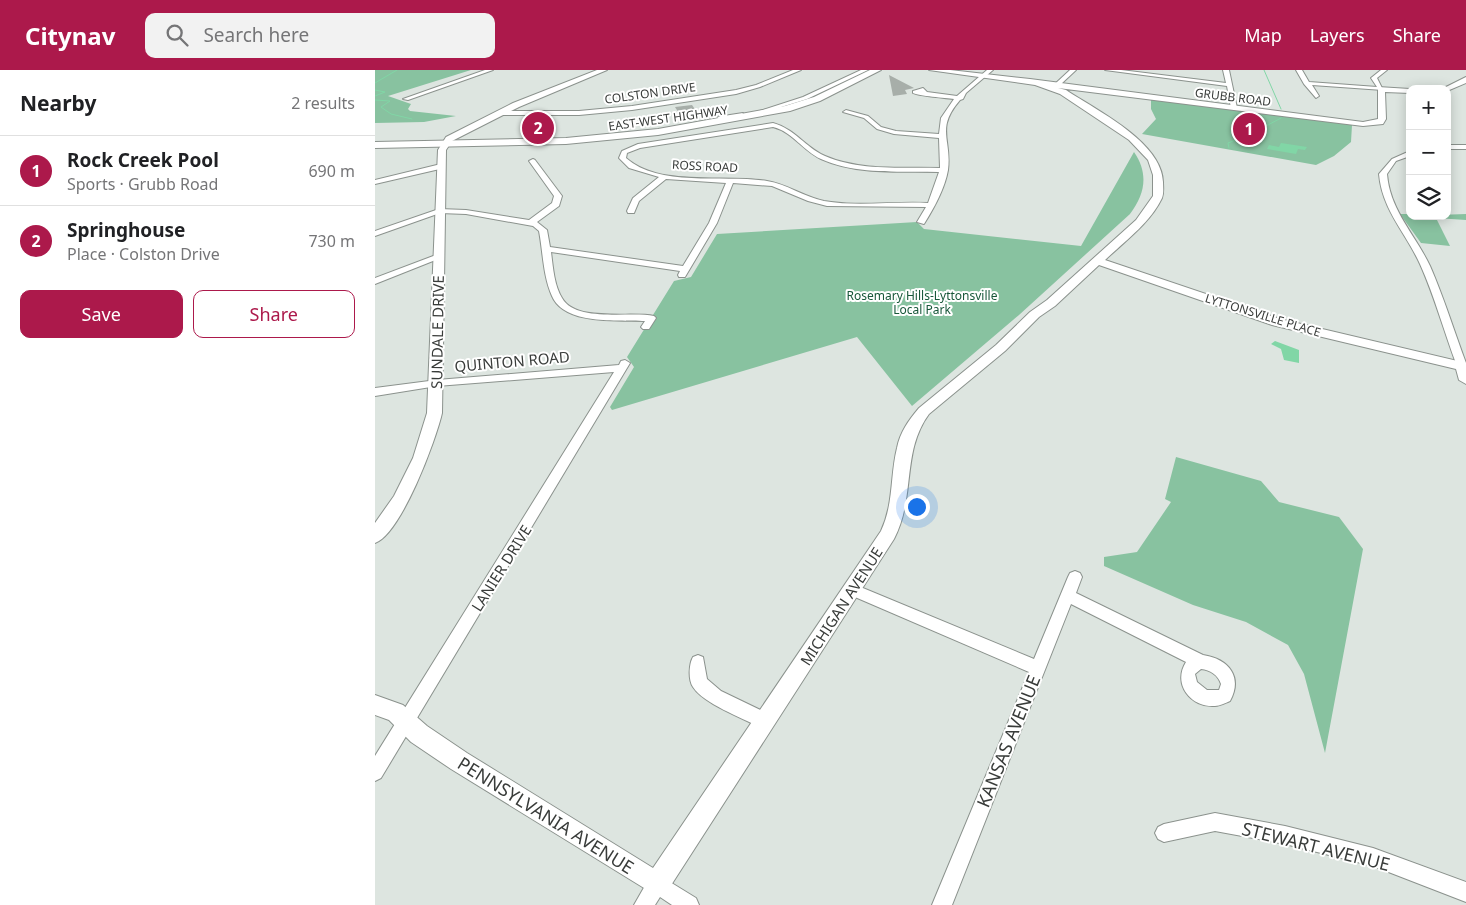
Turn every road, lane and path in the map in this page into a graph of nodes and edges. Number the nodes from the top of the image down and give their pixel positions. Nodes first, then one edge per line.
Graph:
1 (490, 70) edge
2 (603, 70) edge
3 (798, 70) edge
4 (865, 70) edge
5 (877, 70) edge
6 (886, 70) edge
7 (933, 70) edge
8 (990, 70) edge
9 (1073, 70) edge
10 (1108, 70) edge
11 (1226, 70) edge
12 (1299, 70) edge
13 (1371, 70) edge
14 (1382, 71) edge
15 (982, 76) junction
16 (1466, 79) edge
17 (1306, 83) junction
18 (1229, 85) junction
19 (1058, 87) junction
20 (1451, 87) edge
21 (1048, 89) junction
22 (1381, 89) junction
23 (1406, 91) edge
24 (925, 93) dead end
25 (1069, 96) junction
26 (1317, 96) dead end
27 (961, 98) junction
28 (406, 99) dead end
29 (1234, 108) junction
30 (846, 112) dead end
31 (505, 113) junction
32 (720, 117) dead end
33 (753, 119) junction
34 (942, 136) junction
35 (375, 145) edge
36 (445, 145) junction
37 (1451, 147) edge
38 (1466, 147) edge
39 (1406, 156) edge
40 (533, 161) dead end
41 (441, 166) junction
42 (944, 170) junction
43 (664, 177) junction
44 (731, 180) junction
45 (375, 182) edge
46 (931, 205) junction
47 (439, 211) junction
48 (631, 211) dead end
49 (921, 222) dead end
50 (531, 223) junction
51 (375, 234) edge
52 (547, 249) junction
53 (1109, 250) junction
54 (439, 257) junction
55 (1097, 261) junction
56 (1120, 269) junction
57 (1086, 270) junction
58 (375, 281) edge
59 (1051, 303) joint
60 (1031, 319) joint
61 (648, 322) dead end
62 (1425, 357) junction
63 (623, 366) joint
64 (1464, 366) edge
65 (1466, 380) edge
66 (437, 383) junction
67 (1466, 384) edge
68 (375, 392) edge
69 (375, 536) edge
70 (1075, 577) dead end
71 (853, 590) junction
72 (1068, 596) junction
73 (698, 662) dead end
74 (1200, 662) dead end
75 (1037, 668) junction
76 (375, 705) edge
77 (406, 721) junction
78 (765, 721) junction
79 (375, 772) edge
80 (1164, 833) dead end
81 (657, 884) junction
82 (1466, 892) edge
83 (644, 905) edge
84 (689, 905) edge
85 (942, 905) edge

1 - 28 street
2 - 31 street
3 - 31 street, COLSTON DRIVE
4 - 33 street, EAST-WEST HIGHWAY
5 - 33 main road, EAST-WEST HIGHWAY
6 - 36 main road, EAST-WEST HIGHWAY
7 - 15 street, GRUBB ROAD
8 - 15 street
9 - 19 street
10 - 18 street
11 - 18 street
12 - 17 street
13 - 14 street
14 - 22 street
15 - 19 street, GRUBB ROAD
15 - 21 street, GRUBB ROAD
15 - 27 street
16 - 20 street
17 - 22 street
17 - 26 street
18 - 29 street
19 - 21 street, GRUBB ROAD
19 - 25 street
19 - 29 street, GRUBB ROAD
21 - 25 street
22 - 23 street
22 - 29 street, GRUBB ROAD
24 - 27 street
25 - 53 street, MICHIGAN AVENUE
27 - 34 street
30 - 34 street
31 - 36 street
32 - 33 street, EAST-WEST HIGHWAY
33 - 36 main road, EAST-WEST HIGHWAY
33 - 42 street
33 - 43 street, ROSS ROAD
34 - 42 street
35 - 36 main road, EAST-WEST HIGHWAY
36 - 41 street, SUNDALE DRIVE
37 - 38 street
39 - 64 street
40 - 50 street
41 - 45 street
41 - 47 street, SUNDALE DRIVE
42 - 46 street
43 - 44 street, ROSS ROAD
43 - 48 street
44 - 46 street, ROSS ROAD
44 - 52 street
46 - 49 street
47 - 50 street
47 - 51 street
47 - 54 street, SUNDALE DRIVE
50 - 52 street
52 - 61 street
53 - 55 street, MICHIGAN AVENUE
53 - 56 street
54 - 58 street
54 - 66 street, SUNDALE DRIVE
55 - 56 street, LYTTONSVILLE PLACE
55 - 57 street, MICHIGAN AVENUE
56 - 57 street
56 - 62 street, LYTTONSVILLE PLACE
57 - 59 street, MICHIGAN AVENUE
59 - 60 street, MICHIGAN AVENUE
60 - 71 street, MICHIGAN AVENUE
62 - 64 street, LYTTONSVILLE PLACE
62 - 67 street
63 - 66 street, QUINTON ROAD
63 - 77 street, LANIER DRIVE
64 - 65 street
66 - 68 street, QUINTON ROAD
66 - 69 street, SUNDALE DRIVE
70 - 72 street, KANSAS AVENUE
71 - 75 street
71 - 78 street, MICHIGAN AVENUE
72 - 74 street
72 - 75 street, KANSAS AVENUE
73 - 78 street
75 - 85 street, KANSAS AVENUE
76 - 77 street
77 - 79 street, LANIER DRIVE
77 - 81 street, PENNSYLVANIA AVENUE
78 - 81 street, MICHIGAN AVENUE
80 - 82 street, STEWART AVENUE
81 - 83 street, MICHIGAN AVENUE
81 - 84 street, PENNSYLVANIA AVENUE

